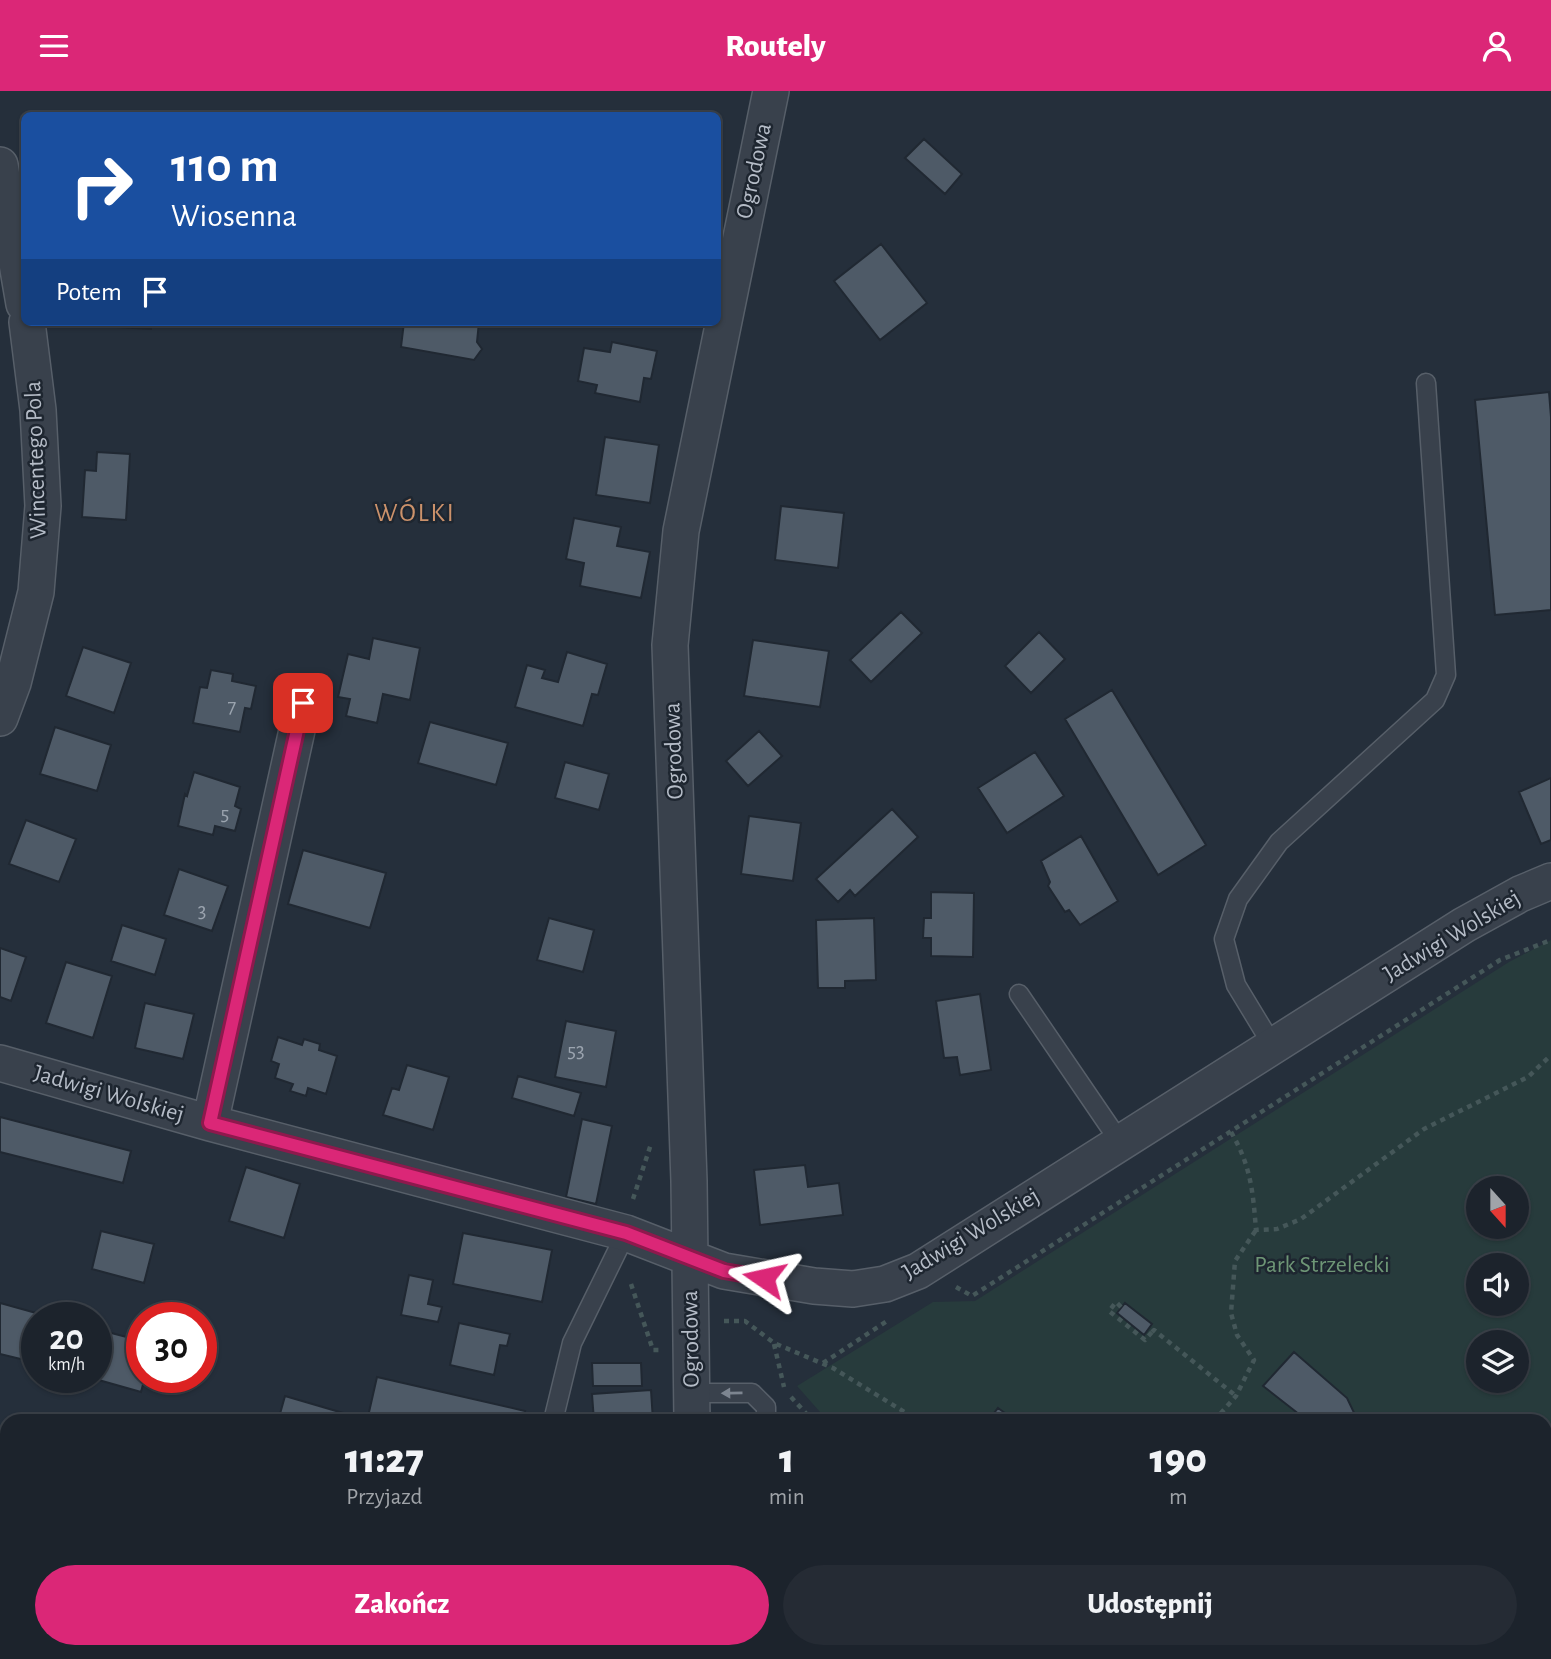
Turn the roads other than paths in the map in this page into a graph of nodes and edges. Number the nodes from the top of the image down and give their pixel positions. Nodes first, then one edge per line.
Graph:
1 (771, 91) edge
2 (0, 165) edge
3 (21, 287) edge
4 (28, 326) edge
5 (1426, 383) dead end
6 (303, 703) dead end
7 (0, 718) edge
8 (1551, 881) edge
9 (1019, 994) dead end
10 (1273, 1046) junction
11 (0, 1063) edge
12 (210, 1123) junction
13 (1120, 1142) junction
14 (629, 1218) junction
15 (690, 1256) junction
16 (692, 1407) edge
17 (555, 1414) edge
18 (766, 1414) edge

1 - 15 street, Ogrodowa
2 - 3 street
4 - 7 street, Wincentego Pola
5 - 10 lane
6 - 12 street
8 - 10 street, Jadwigi Wolskiej
9 - 13 lane
10 - 13 street, Jadwigi Wolskiej
11 - 12 street, Jadwigi Wolskiej
12 - 14 street, Jadwigi Wolskiej
13 - 15 street, Jadwigi Wolskiej
14 - 15 street, Jadwigi Wolskiej
14 - 17 lane
15 - 16 street, Ogrodowa
18 -> 16 lane

